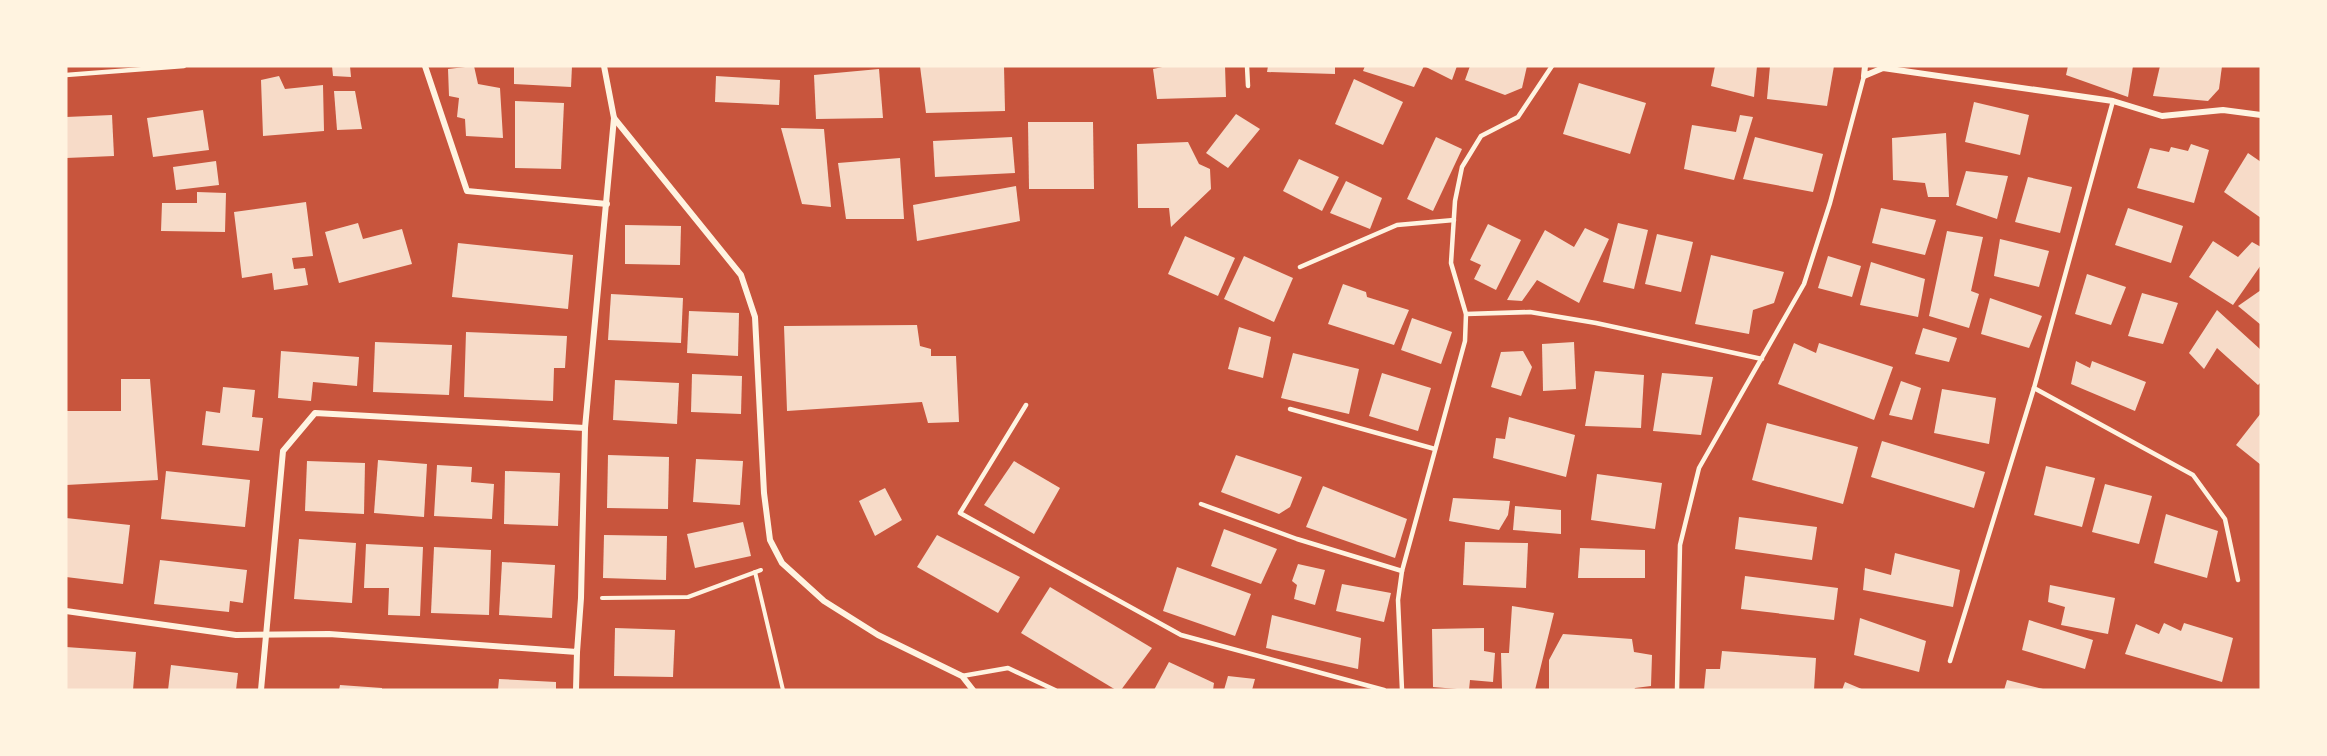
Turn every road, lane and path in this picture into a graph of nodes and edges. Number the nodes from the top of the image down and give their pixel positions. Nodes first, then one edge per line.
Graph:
1 (184, 66) edge
2 (425, 66) edge
3 (604, 66) edge
4 (1247, 66) edge
5 (1552, 66) edge
6 (1865, 66) edge
7 (66, 75) edge
8 (1864, 76) junction
9 (1248, 86) dead end
10 (2113, 101) junction
11 (2261, 115) edge
12 (614, 118) junction
13 (607, 204) junction
14 (1454, 220) junction
15 (1300, 267) dead end
16 (1466, 315) junction
17 (1762, 359) junction
18 (2034, 388) junction
19 (1026, 405) dead end
20 (1290, 409) dead end
21 (585, 428) junction
22 (1435, 449) junction
23 (1201, 504) dead end
24 (1402, 571) junction
25 (2238, 579) dead end
26 (581, 598) junction
27 (66, 611) edge
28 (268, 634) junction
29 (577, 652) junction
30 (1950, 661) dead end
31 (962, 676) junction
32 (261, 690) edge
33 (576, 690) edge
34 (783, 690) edge
35 (973, 690) edge
36 (1055, 690) edge
37 (1384, 690) edge
38 (1402, 690) edge
39 (1677, 690) edge

1 - 7 lane
2 - 13 street
3 - 12 street
4 - 9 lane
5 - 14 lane
6 - 8 street
8 - 10 street
8 - 17 lane
10 - 11 street
10 - 18 lane
12 - 13 street
12 - 31 street
13 - 21 street
14 - 15 lane
14 - 16 lane
16 - 17 lane
16 - 22 lane
17 - 39 lane
18 - 25 lane
18 - 30 lane
19 - 37 lane
20 - 22 lane
21 - 26 street
21 - 28 street
22 - 24 lane
23 - 24 lane
24 - 38 lane
26 - 29 street
26 - 34 path
27 - 28 street
28 - 29 street
28 - 32 street
29 - 33 street
31 - 35 street
31 - 36 lane

